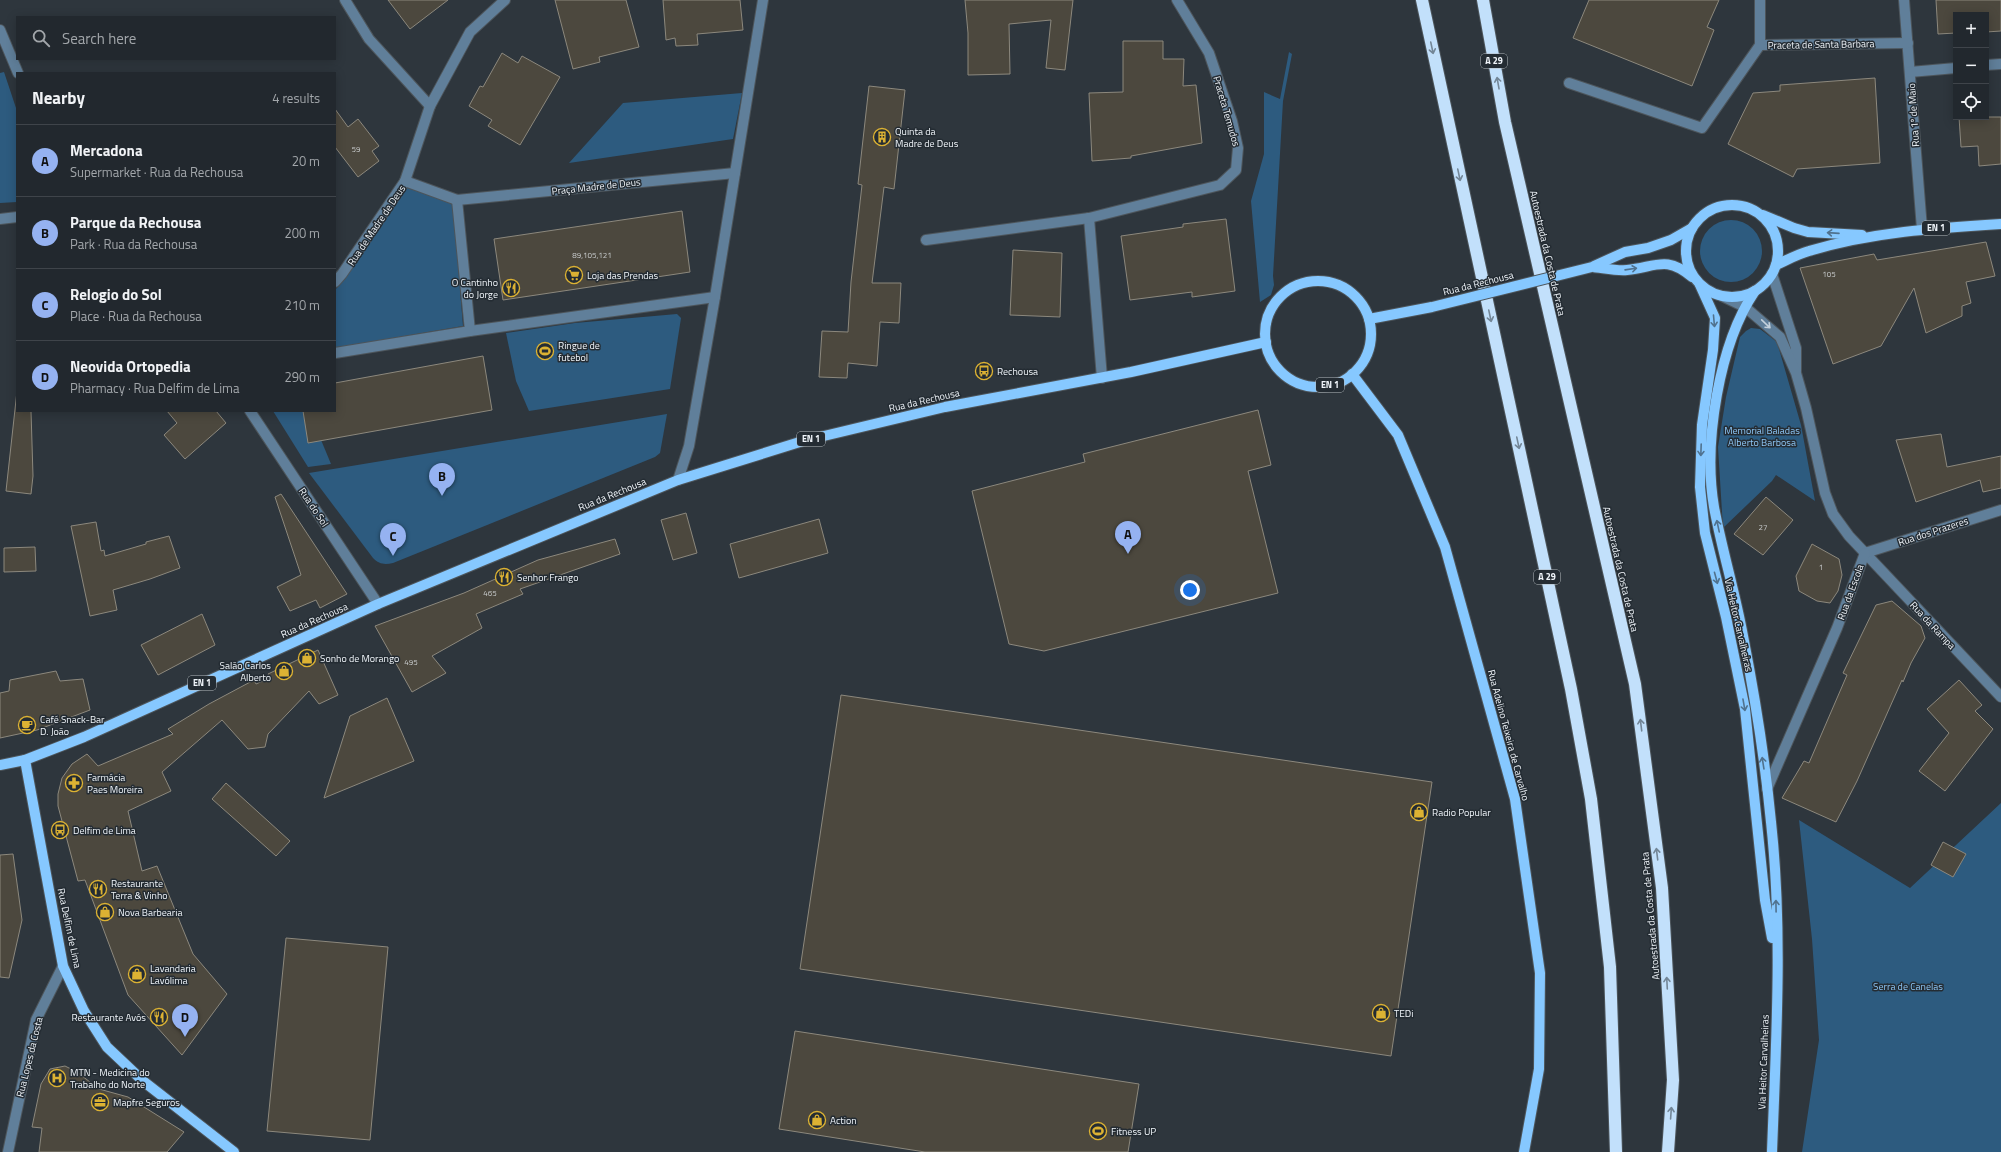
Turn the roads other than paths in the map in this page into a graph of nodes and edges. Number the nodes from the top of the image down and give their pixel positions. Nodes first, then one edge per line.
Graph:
1 (345, 0) edge
2 (505, 0) edge
3 (763, 0) edge
4 (1177, 0) edge
5 (1422, 0) edge
6 (1484, 0) edge
7 (1760, 0) edge
8 (1904, 0) edge
9 (0, 30) edge
10 (1908, 43) junction
11 (1760, 45) junction
12 (2001, 64) edge
13 (1989, 65) edge
14 (1953, 68) edge
15 (18, 72) edge
16 (1910, 72) junction
17 (1569, 83) dead end
18 (430, 106) junction
19 (735, 172) junction
20 (405, 181) junction
21 (457, 200) junction
22 (1759, 214) junction
23 (16, 217) edge
24 (1088, 218) junction
25 (0, 219) edge
26 (2001, 224) edge
27 (1692, 228) junction
28 (1922, 229) junction
29 (1872, 236) junction
30 (926, 240) dead end
31 (1592, 267) junction
32 (1774, 270) junction
33 (336, 281) edge
34 (1699, 283) junction
35 (1755, 291) junction
36 (1722, 296) junction
37 (715, 297) junction
38 (1745, 307) junction
39 (1369, 319) junction
40 (470, 331) junction
41 (1266, 342) junction
42 (336, 353) edge
43 (1796, 373) junction
44 (1352, 374) junction
45 (1102, 378) junction
46 (251, 412) edge
47 (678, 480) junction
48 (2001, 510) edge
49 (1865, 553) junction
50 (378, 604) junction
51 (2001, 697) edge
52 (25, 760) junction
53 (0, 765) edge
54 (1767, 789) junction
55 (63, 966) junction
56 (1778, 974) junction
57 (8, 1152) edge
58 (234, 1152) edge
59 (1524, 1152) edge
60 (1616, 1152) edge
61 (1668, 1152) edge
62 (1772, 1152) edge

1 - 18 street
2 - 18 street, Rua de Madre de Deus
3 - 19 street
4 - 24 street, Praceta Temudos
5 -> 60 highway, A 29
61 -> 6 highway, Autoestrada da Costa de Prata / A 29
7 - 11 street
8 - 10 street, Rua 1º de Maio
9 - 15 street
10 - 11 street, Praceta de Santa Barbara
10 - 16 street, Rua 1º de Maio
11 - 17 street, Praceta de Santa Barbara
12 - 13 street
14 - 16 street
16 - 28 street, Rua 1º de Maio
18 - 20 street, Rua de Madre de Deus
19 - 21 street, Praça Madre de Deus
19 - 37 street
20 - 21 street, Praça Madre de Deus
20 - 33 street, Rua de Madre de Deus
21 - 40 street
22 - 27 main road, EN 1
29 -> 22 main road, EN 1
22 - 32 main road, EN 1
23 - 25 street
24 - 30 street, Praceta Temudos
24 - 45 street
26 - 28 main road, EN 1
27 - 31 main road, Rua da Rechousa / EN 1
27 - 34 main road, EN 1
28 - 29 main road, EN 1
29 - 32 main road, EN 1
31 -> 34 main road, Rua da Rechousa / EN 1
31 - 39 main road, Rua da Rechousa / EN 1, bridge
32 - 35 main road, EN 1
32 - 43 street, Rua da Escola
34 - 36 main road, EN 1
34 -> 56 main road, Via Heitor Carvalheiras
35 - 36 main road, EN 1
35 - 38 main road, Via Heitor Carvalheiras
36 - 38 street, Rua da Escola
37 - 40 street
37 - 47 street
38 -> 43 street, Rua da Escola
54 -> 38 main road, Via Heitor Carvalheiras
39 - 41 main road, EN 1
39 - 44 main road, EN 1
40 - 42 street
41 - 44 main road, EN 1
41 - 45 main road, Rua da Rechousa / EN 1
43 - 49 street, Rua da Escola
44 - 59 main road, Rua Adelino Teixeira de Carvalho
45 - 47 main road, Rua da Rechousa / EN 1
46 - 50 street, Rua do Sol
47 - 50 main road, Rua da Rechousa / EN 1
48 - 49 street, Rua dos Prazeres
49 - 51 street, Rua da Rampa
49 - 54 street, Rua da Escola
50 - 52 main road, Rua da Rechousa / EN 1
52 - 53 main road, Rua da Rechousa / EN 1
52 - 55 main road, Rua Delfim de Lima
56 -> 54 main road, Via Heitor Carvalheiras
55 - 57 street, Rua Lopes da Costa
55 - 58 main road, Rua Delfim de Lima
56 - 62 main road, Via Heitor Carvalheiras

